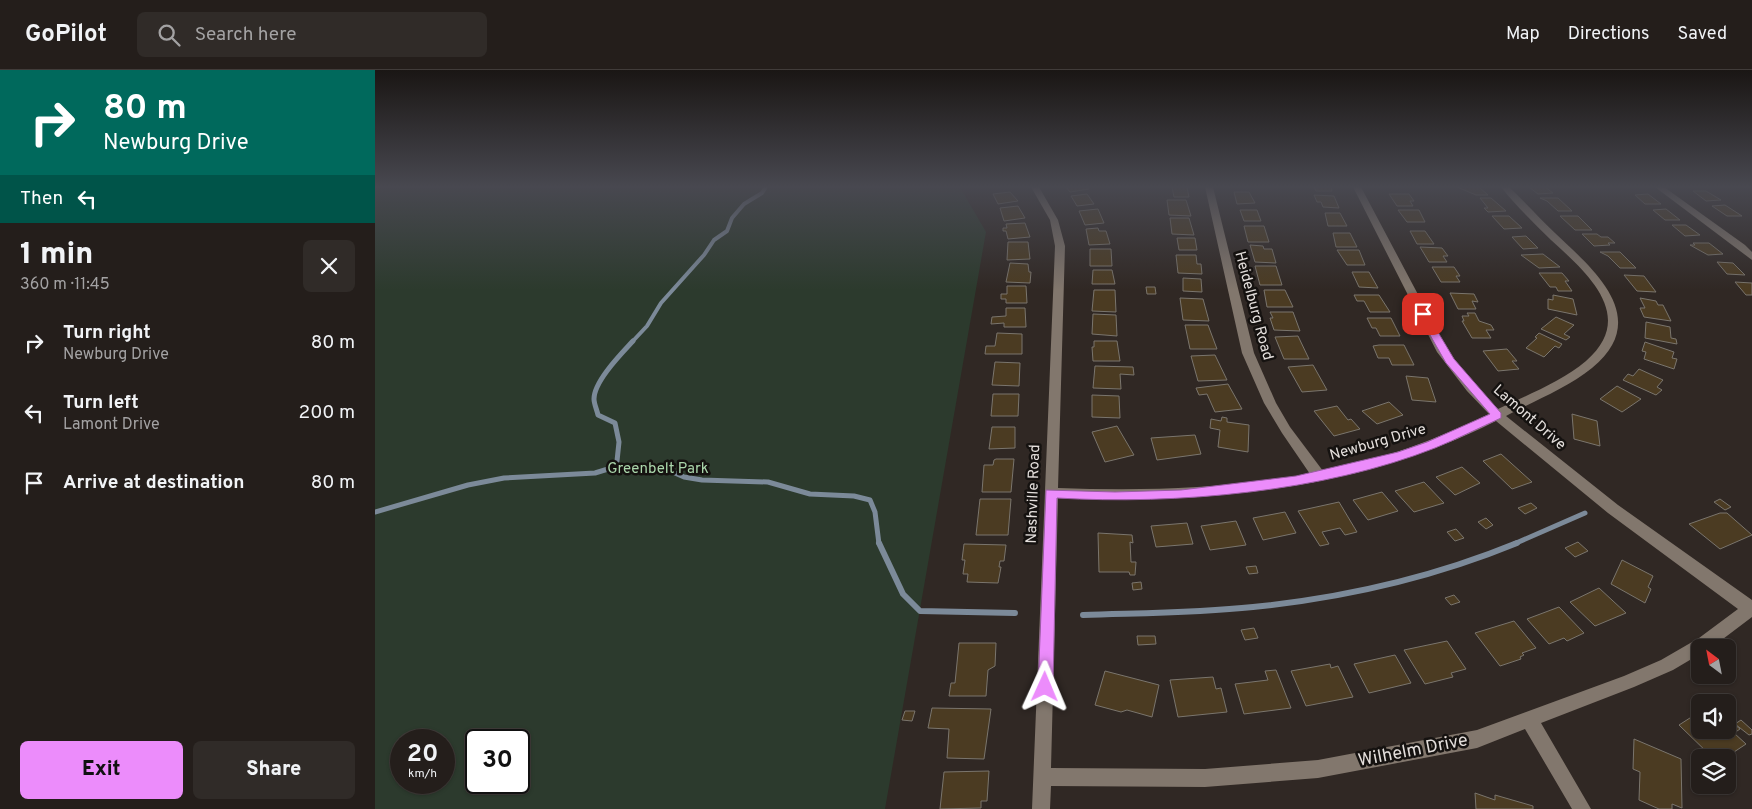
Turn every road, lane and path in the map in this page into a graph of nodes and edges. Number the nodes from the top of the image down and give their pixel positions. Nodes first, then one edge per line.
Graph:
1 (1054, 221) edge
2 (1217, 221) edge
3 (1375, 221) edge
4 (1539, 221) edge
5 (1710, 221) edge
6 (1747, 247) edge
7 (1752, 257) edge
8 (1497, 415) junction
9 (1319, 476) junction
10 (1051, 493) junction
11 (1751, 608) edge
12 (1529, 719) junction
13 (1043, 777) junction
14 (1041, 809) edge
15 (1582, 809) edge

1 - 10 street, Nashville Road
2 - 9 street, Heidelburg Road
3 - 8 street, Lamont Drive
4 - 8 street, Newburg Drive
5 - 6 street
6 - 7 street
8 - 9 street, Newburg Drive
8 - 11 street, Lamont Drive
9 - 10 street, Newburg Drive
10 - 13 street, Nashville Road
11 - 12 street, Wilhelm Drive
12 - 13 street, Wilhelm Drive
12 - 15 street
13 - 14 street, Nashville Road

